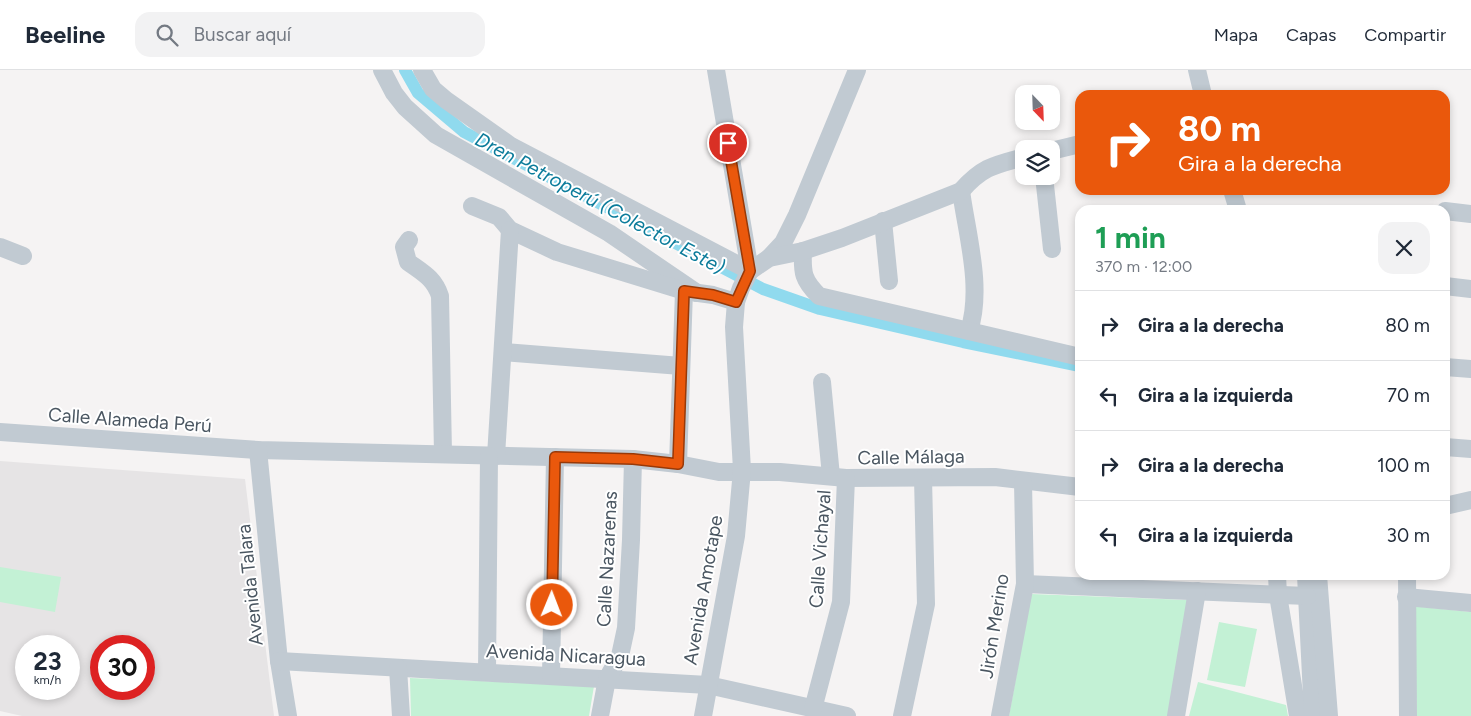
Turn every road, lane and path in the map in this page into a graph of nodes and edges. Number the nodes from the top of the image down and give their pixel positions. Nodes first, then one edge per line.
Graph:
1 (382, 70) edge
2 (422, 70) edge
3 (716, 70) edge
4 (857, 70) edge
5 (1197, 70) edge
6 (1200, 90) edge
7 (1075, 145) edge
8 (1060, 149) edge
9 (1015, 159) edge
10 (1045, 185) edge
11 (961, 191) junction
12 (472, 206) dead end
13 (1450, 212) edge
14 (1471, 214) edge
15 (797, 215) junction
16 (883, 222) junction
17 (510, 230) junction
18 (409, 240) dead end
19 (0, 247) edge
20 (1052, 249) dead end
21 (806, 250) junction
22 (23, 256) dead end
23 (769, 258) junction
24 (750, 271) junction
25 (889, 281) dead end
26 (1450, 287) edge
27 (1471, 289) edge
28 (690, 292) junction
29 (736, 302) junction
30 (970, 331) junction
31 (503, 352) junction
32 (1075, 355) edge
33 (680, 366) junction
34 (1450, 367) edge
35 (1471, 369) edge
36 (822, 382) dead end
37 (0, 432) edge
38 (1450, 447) edge
39 (1471, 449) edge
40 (258, 450) junction
41 (443, 454) junction
42 (492, 456) junction
43 (555, 457) junction
44 (633, 459) junction
45 (678, 464) junction
46 (742, 470) junction
47 (838, 477) junction
48 (924, 478) junction
49 (1023, 482) junction
50 (1075, 487) edge
51 (1471, 500) edge
52 (1450, 505) edge
53 (1277, 580) edge
54 (1306, 580) edge
55 (1318, 580) edge
56 (1407, 580) edge
57 (1025, 584) junction
58 (1197, 591) junction
59 (1278, 595) junction
60 (1307, 596) junction
61 (1406, 597) junction
62 (1471, 604) edge
63 (279, 661) junction
64 (398, 668) junction
65 (488, 672) junction
66 (551, 676) junction
67 (607, 679) junction
68 (708, 686) junction
69 (813, 708) junction
70 (288, 716) edge
71 (401, 716) edge
72 (600, 716) edge
73 (703, 716) edge
74 (847, 716) edge
75 (902, 716) edge
76 (1000, 716) edge
77 (1176, 716) edge
78 (1298, 716) edge
79 (1313, 716) edge
80 (1329, 716) edge
81 (1408, 716) edge

1 - 28 street
2 - 24 street
3 - 24 street
4 - 15 street
5 - 6 street
7 - 8 street
9 - 11 street
10 - 20 street
11 - 16 street
11 - 30 street
12 - 17 street
13 - 14 street
15 - 21 street
15 - 23 street
16 - 21 street
16 - 25 street
17 - 28 street
17 - 31 street
18 - 41 street
19 - 22 street
21 - 23 street
21 - 30 street
23 - 24 street
24 - 29 street, Avenida Amotape
26 - 27 street
28 - 29 street
28 - 33 street
29 - 46 street, Avenida Amotape
30 - 32 street
31 - 33 street
31 - 42 street
33 - 45 street
34 - 35 street
36 - 47 street, Calle Vichayal
37 - 40 street, Calle Alameda Perú
38 - 39 street
40 - 41 street, Calle Alameda Perú
40 - 63 street, Avenida Talara
41 - 42 street, Calle Alameda Perú
42 - 43 street, Calle Málaga
42 - 65 street
43 - 44 street, Calle Málaga
43 - 66 street
44 - 45 street, Calle Málaga
44 - 67 street, Calle Nazarenas
45 - 46 street, Calle Málaga
46 - 47 street, Calle Málaga
46 - 68 street, Avenida Amotape
47 - 48 street, Calle Málaga
47 - 69 street, Calle Vichayal
48 - 49 street, Calle Málaga
48 - 75 street
49 - 50 street, Calle Málaga
49 - 57 street, Jirón Merino
51 - 52 street
53 - 59 street
54 - 60 street
55 - 80 street
56 - 61 street
57 - 58 street
57 - 76 street, Jirón Merino
58 - 59 street
58 - 77 street
59 - 60 street
59 - 78 street
60 - 79 street
61 - 62 street
61 - 81 street
63 - 64 street, Avenida Nicaragua
63 - 70 street, Avenida Talara
64 - 65 street, Avenida Nicaragua
64 - 71 street
65 - 66 street, Avenida Nicaragua
66 - 67 street, Avenida Nicaragua
67 - 68 street, Avenida Nicaragua
67 - 72 street, Calle Nazarenas
68 - 69 street, Avenida Nicaragua
68 - 73 street, Avenida Amotape
69 - 74 street, Avenida Nicaragua

